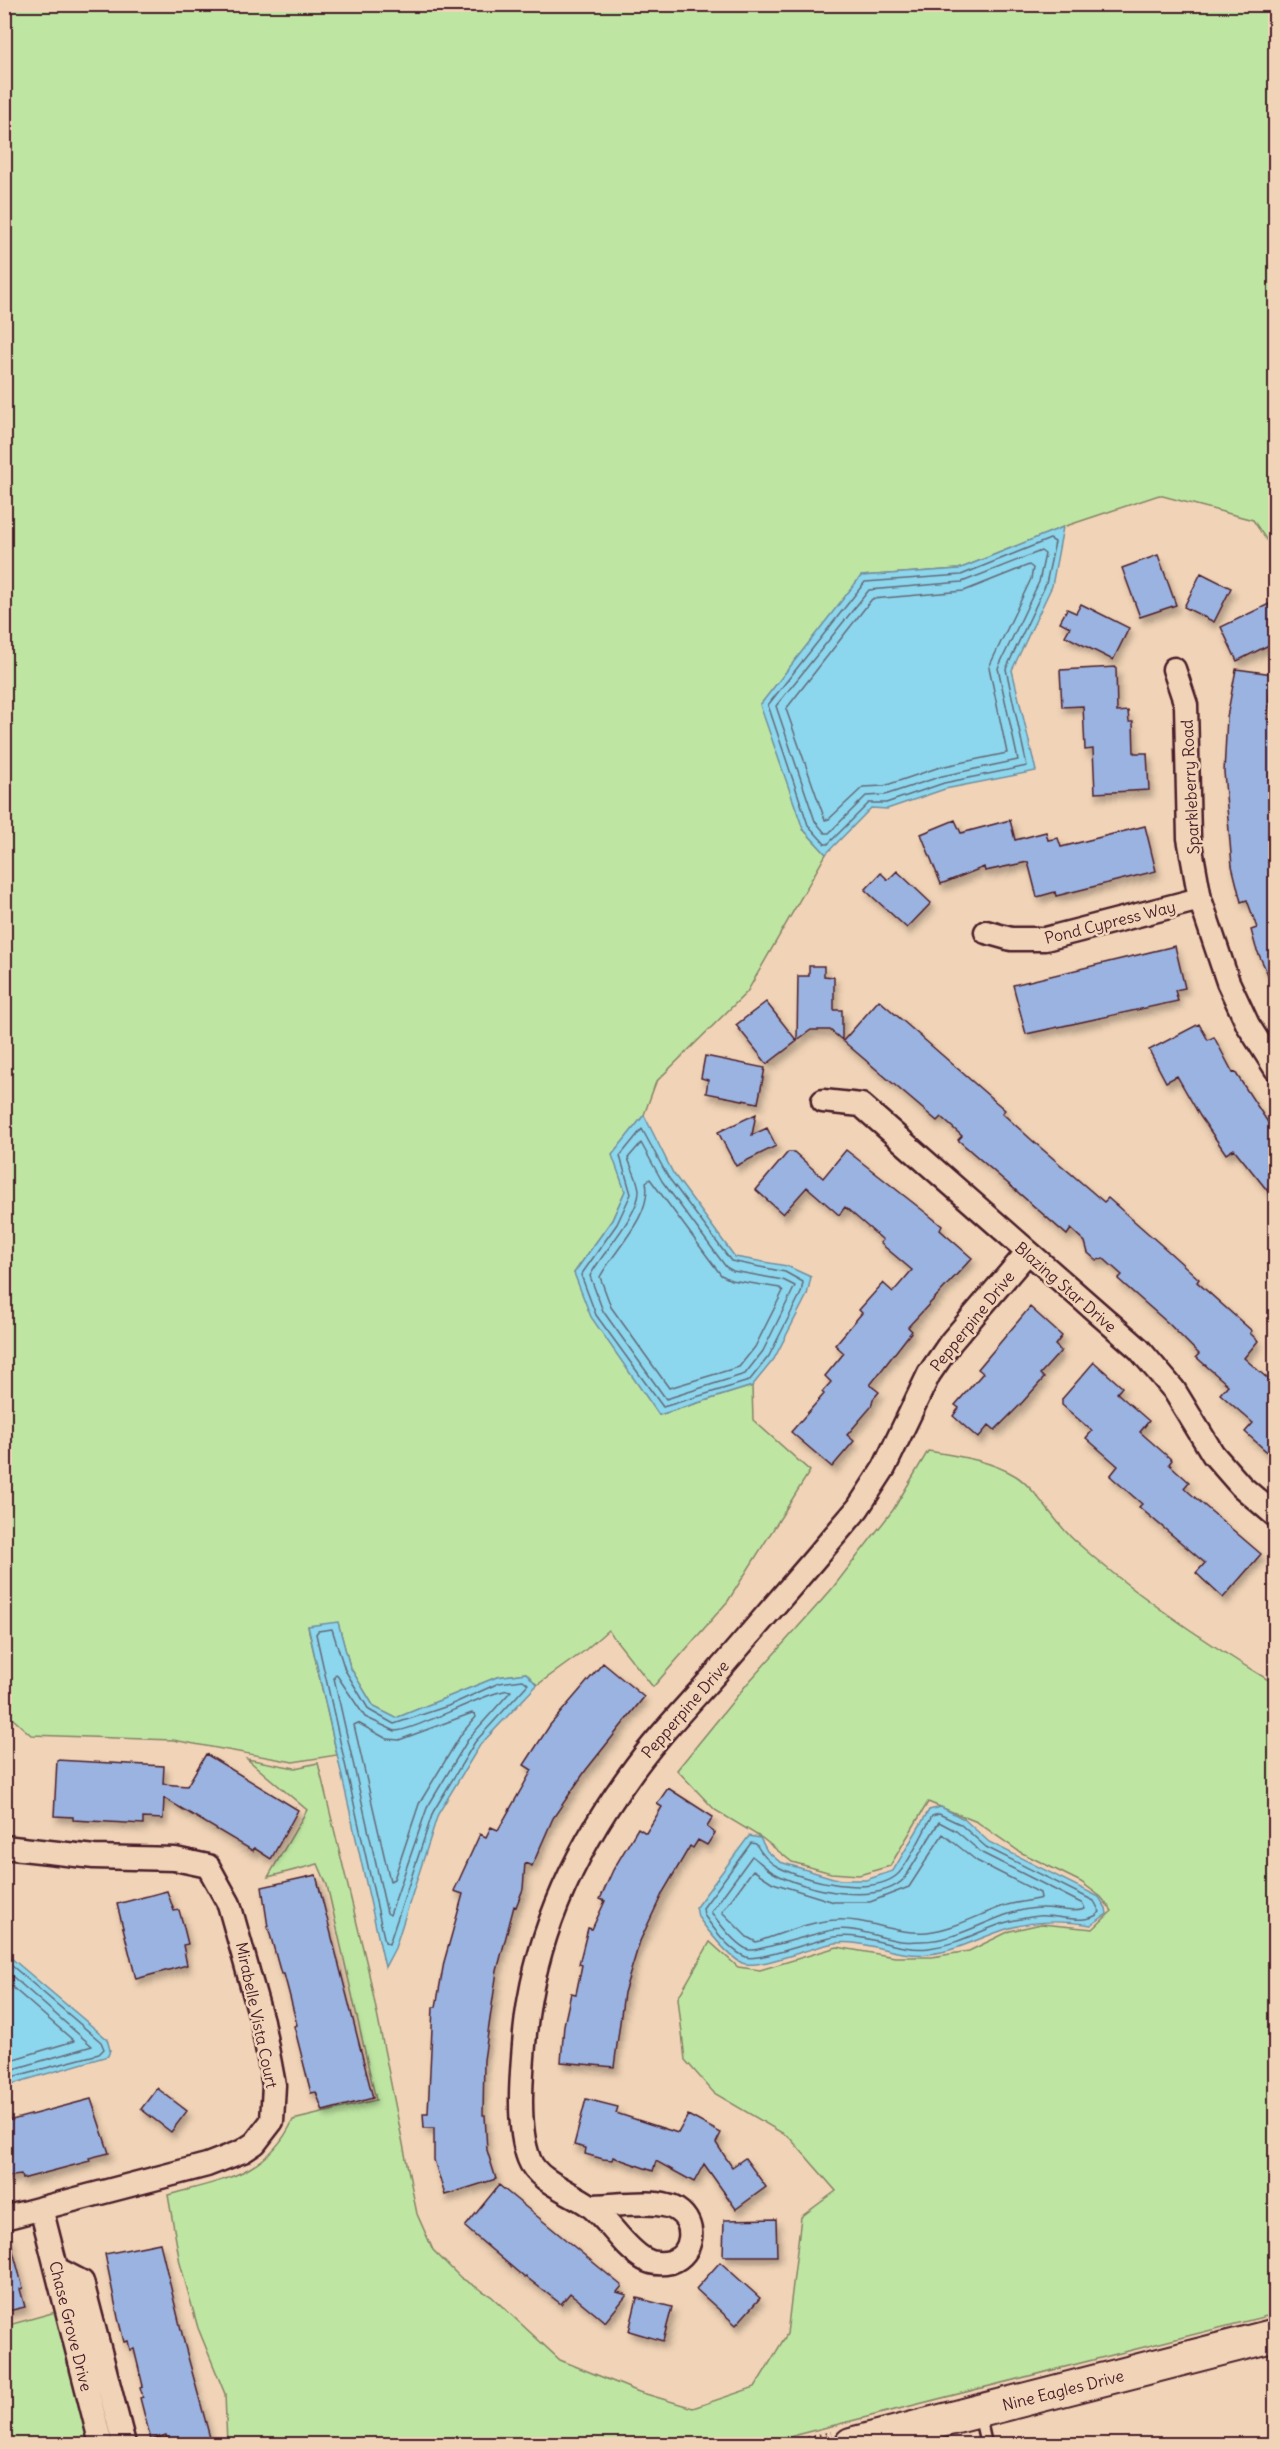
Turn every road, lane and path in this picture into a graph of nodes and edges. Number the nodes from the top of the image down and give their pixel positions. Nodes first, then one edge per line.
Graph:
1 (1174, 669) dead end
2 (1200, 899) junction
3 (986, 932) dead end
4 (1275, 1068) edge
5 (823, 1101) dead end
6 (1028, 1253) junction
7 (1275, 1516) edge
8 (4, 1847) edge
9 (590, 2206) dead end
10 (41, 2208) junction
11 (4, 2218) edge
12 (57, 2269) junction
13 (1275, 2335) edge
14 (978, 2412) junction
15 (101, 2445) edge
16 (124, 2445) edge
17 (851, 2445) edge
18 (986, 2445) edge

1 - 2 street, Sparkleberry Road
2 - 3 street, Pond Cypress Way
2 - 4 street, Sparkleberry Road
5 - 6 street, Blazing Star Drive
6 - 7 street, Blazing Star Drive
6 - 9 street, Pepperpine Drive
8 - 10 street, Mirabelle Vista Court
10 - 11 street, Mirabelle Vista Court
10 - 12 street, Chase Grove Drive
12 - 15 street, Chase Grove Drive
12 - 16 street
13 - 14 street, Nine Eagles Drive
14 - 17 street, Nine Eagles Drive
14 - 18 lane

